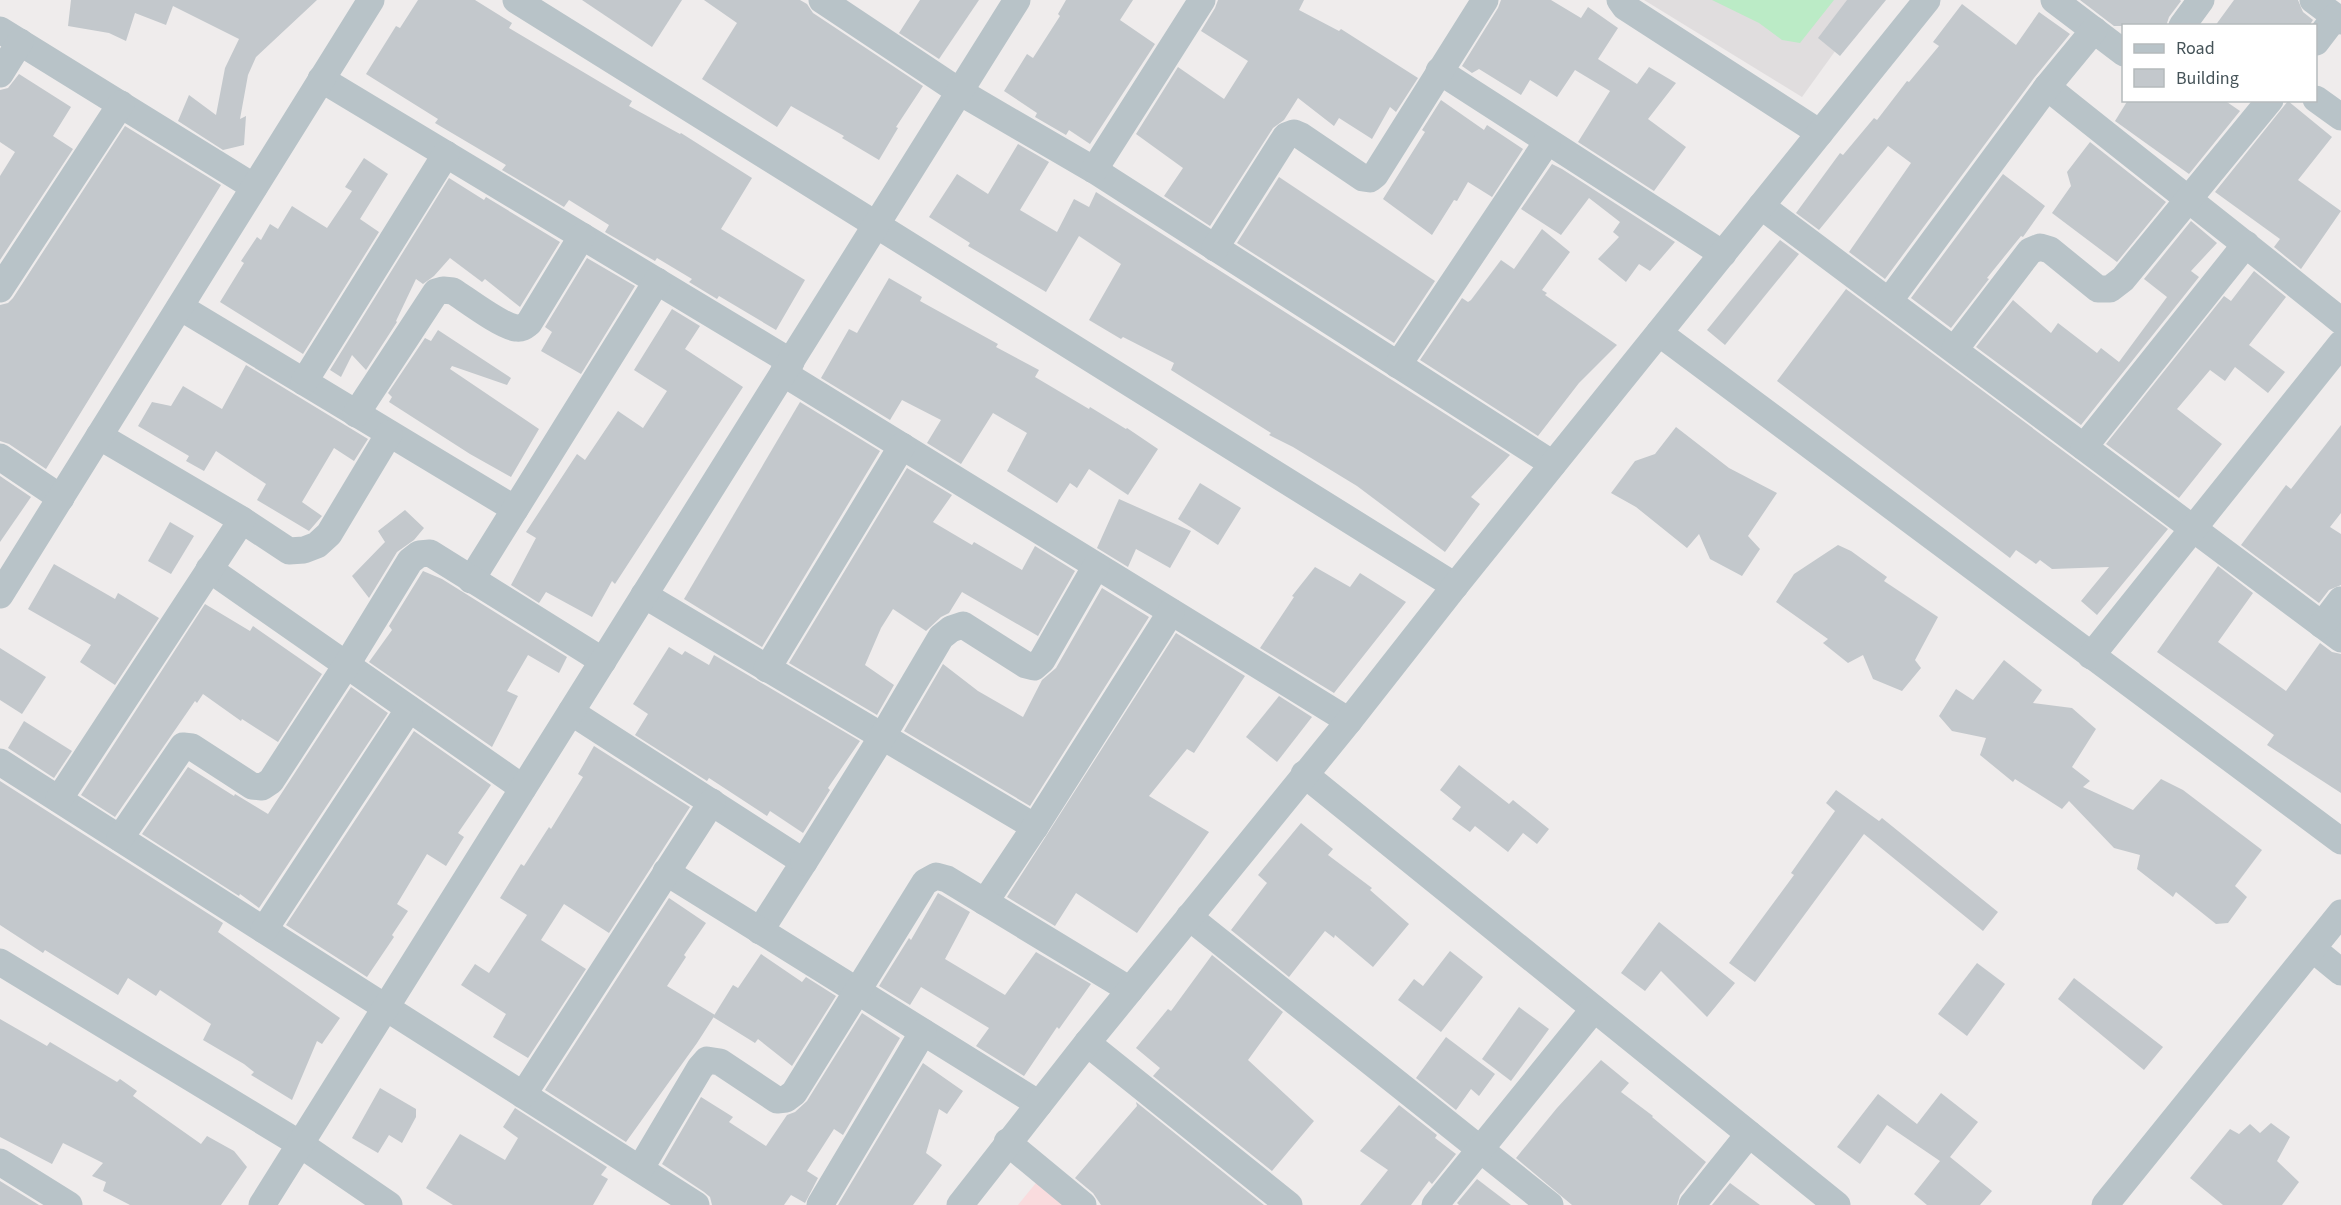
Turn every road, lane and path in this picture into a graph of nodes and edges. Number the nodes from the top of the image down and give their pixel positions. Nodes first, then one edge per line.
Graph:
1 (371, 0) edge
2 (516, 0) edge
3 (1017, 0) edge
4 (1202, 0) edge
5 (1620, 0) edge
6 (1927, 0) edge
7 (2054, 0) edge
8 (2201, 0) edge
9 (2313, 0) edge
10 (1477, 3) edge
11 (836, 4) edge
12 (2338, 19) edge
13 (2183, 24) edge
14 (2094, 30) junction
15 (10, 36) edge
16 (2317, 41) edge
17 (2122, 51) edge
18 (1439, 71) junction
19 (0, 74) edge
20 (321, 79) junction
21 (2047, 87) junction
22 (960, 92) junction
23 (2317, 100) edge
24 (2268, 102) edge
25 (121, 105) junction
26 (2341, 117) edge
27 (1820, 133) junction
28 (1547, 142) junction
29 (446, 154) junction
30 (1094, 170) junction
31 (254, 187) junction
32 (2188, 202) junction
33 (1761, 206) junction
34 (876, 225) junction
35 (582, 236) junction
36 (2246, 244) junction
37 (1215, 248) junction
38 (1723, 254) junction
39 (657, 281) junction
40 (0, 289) edge
41 (1889, 301) junction
42 (180, 307) junction
43 (2341, 321) edge
44 (1659, 333) junction
45 (2341, 344) edge
46 (1954, 349) junction
47 (1398, 365) junction
48 (787, 367) junction
49 (304, 382) junction
50 (356, 414) junction
51 (389, 434) junction
52 (99, 436) junction
53 (902, 446) junction
54 (2084, 447) junction
55 (0, 457) edge
56 (1553, 464) junction
57 (61, 498) junction
58 (514, 509) junction
59 (242, 520) junction
60 (2193, 528) junction
61 (1096, 566) junction
62 (209, 569) junction
63 (471, 580) junction
64 (1455, 586) junction
65 (644, 595) junction
66 (0, 596) edge
67 (2341, 600) edge
68 (1171, 612) junction
69 (2331, 632) edge
70 (2091, 656) junction
71 (603, 661) junction
72 (347, 664) junction
73 (767, 669) junction
74 (409, 709) junction
75 (571, 712) junction
76 (1348, 722) junction
77 (882, 737) junction
78 (0, 762) edge
79 (1304, 774) junction
80 (523, 788) junction
81 (59, 799) junction
82 (712, 802) junction
83 (1035, 827) junction
84 (120, 838) junction
85 (2341, 841) edge
86 (804, 862) junction
87 (666, 872) junction
88 (985, 902) junction
89 (2341, 913) edge
90 (1189, 917) junction
91 (264, 930) junction
92 (760, 931) junction
93 (2313, 950) junction
94 (0, 962) edge
95 (2341, 972) edge
96 (1130, 990) junction
97 (857, 991) junction
98 (386, 1008) junction
99 (1594, 1009) junction
100 (923, 1032) junction
101 (1087, 1043) junction
102 (523, 1095) junction
103 (1039, 1104) junction
104 (1749, 1134) junction
105 (1007, 1142) junction
106 (300, 1144) junction
107 (1480, 1149) junction
108 (0, 1162) edge
109 (640, 1169) junction
110 (69, 1205) edge
111 (262, 1205) edge
112 (389, 1205) edge
113 (696, 1205) edge
114 (820, 1205) edge
115 (960, 1205) edge
116 (1083, 1205) edge
117 (1289, 1205) edge
118 (1435, 1205) edge
119 (1550, 1205) edge
120 (1692, 1205) edge
121 (1837, 1205) edge
122 (2105, 1205) edge

1 - 20 street
2 - 34 street
3 - 22 street
4 - 30 street
5 - 27 street
6 - 27 street
7 - 14 street
8 - 13 street
9 - 12 street
10 - 18 street
11 - 22 street
12 - 16 street
14 - 17 street
14 - 21 street
15 - 19 street
15 - 25 street
18 - 28 street
18 - 37 street
20 - 29 street
20 - 31 street
21 - 32 street
21 - 41 street
22 - 30 street
22 - 34 street
23 - 26 street
24 - 32 street
25 - 31 street
25 - 40 street
27 - 33 street
28 - 38 street
28 - 47 street
29 - 35 street
29 - 49 street
30 - 37 street
31 - 42 street
32 - 36 street
32 - 46 street
33 - 38 street
33 - 41 street
34 - 48 street
34 - 64 street
35 - 39 street
35 - 50 street
36 - 43 street
36 - 54 street
37 - 47 street
38 - 44 street
39 - 48 street
39 - 58 street
41 - 46 street
42 - 49 street
42 - 52 street
44 - 56 street
44 - 70 street
45 - 60 street
46 - 54 street
47 - 56 street
48 - 53 street
48 - 65 street
49 - 50 street
50 - 51 street
51 - 58 street
51 - 59 street
52 - 57 street
52 - 59 street
53 - 61 street
53 - 73 street
54 - 60 street
55 - 57 street
56 - 64 street
57 - 66 street
58 - 63 street
59 - 62 street
60 - 69 street
60 - 70 street
61 - 68 street
61 - 77 street
62 - 72 street
62 - 81 street
63 - 71 street
63 - 72 street
64 - 76 street
65 - 71 street
65 - 73 street
67 - 69 street
68 - 76 street
68 - 83 street
70 - 85 street
71 - 75 street
72 - 74 street
72 - 84 street
73 - 77 street
74 - 80 street
74 - 91 street
75 - 80 street
75 - 82 street
76 - 79 street
77 - 83 street
77 - 86 street
78 - 81 street
79 - 90 street
79 - 99 street
80 - 98 street
81 - 84 street
82 - 86 street
82 - 87 street
83 - 88 street
84 - 91 street
86 - 92 street
87 - 92 street
87 - 102 street
88 - 96 street
88 - 97 street
89 - 93 street
90 - 96 street
90 - 107 street
91 - 98 street
92 - 97 street
93 - 95 street
93 - 122 street
94 - 106 street
96 - 101 street
97 - 100 street
97 - 109 street
98 - 102 street
98 - 106 street
99 - 104 street
99 - 107 street
100 - 103 street
100 - 114 street
101 - 103 street
101 - 117 street
102 - 109 street
103 - 105 street
104 - 120 street
104 - 121 street
105 - 115 street
105 - 116 street
106 - 111 street
106 - 112 street
107 - 118 street
107 - 119 street
108 - 110 street
109 - 113 street

